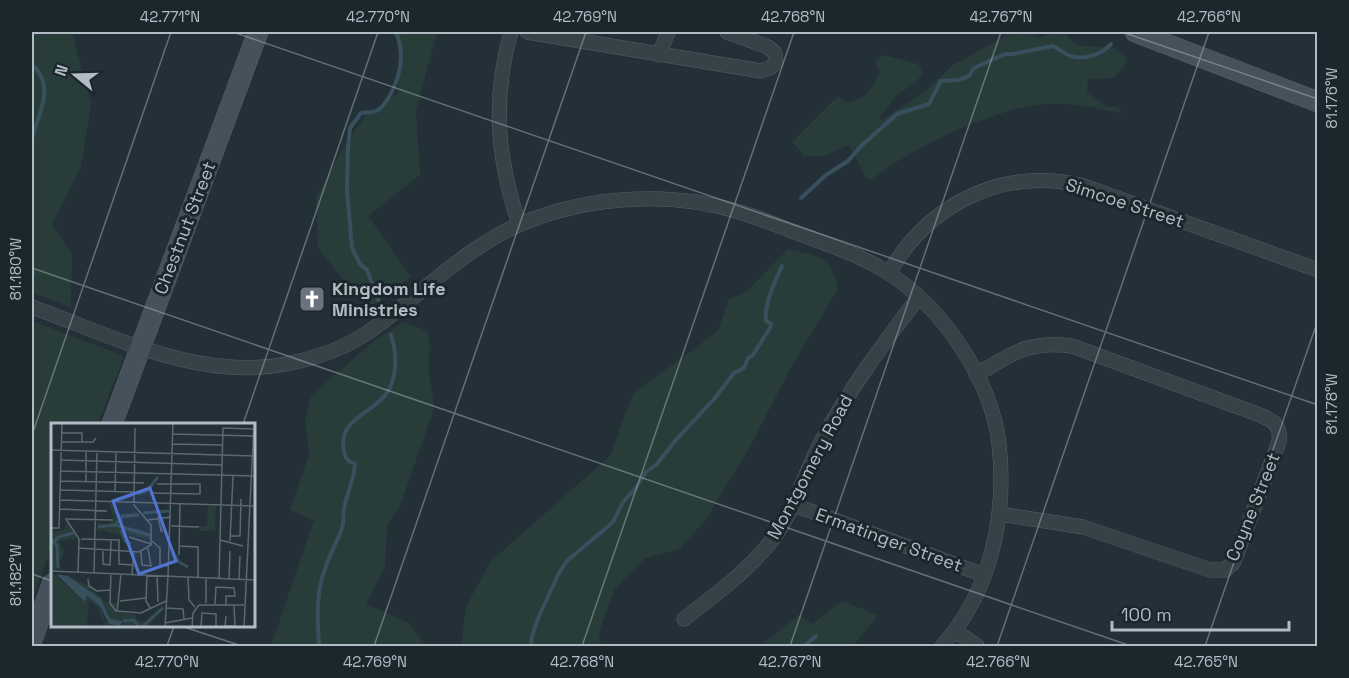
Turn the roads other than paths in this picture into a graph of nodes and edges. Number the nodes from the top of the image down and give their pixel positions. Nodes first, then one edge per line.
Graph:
1 (258, 32) edge
2 (511, 32) edge
3 (527, 32) edge
4 (668, 32) edge
5 (727, 32) edge
6 (1135, 32) edge
7 (659, 55) junction
8 (1317, 102) edge
9 (519, 224) junction
10 (1317, 270) edge
11 (889, 273) junction
12 (918, 298) junction
13 (32, 307) edge
14 (140, 346) junction
15 (976, 375) junction
16 (112, 423) edge
17 (794, 505) junction
18 (1000, 513) junction
19 (984, 575) junction
20 (51, 587) edge
21 (684, 619) dead end
22 (955, 631) junction
23 (32, 640) edge
24 (942, 646) edge
25 (977, 646) edge

1 - 14 street, Chestnut Street
2 - 9 street
3 - 7 street
4 - 7 street
5 - 7 street
6 - 8 street
9 - 11 street
9 - 14 street
10 - 11 street, Simcoe Street
11 - 12 street
12 - 15 street
12 - 17 street, Montgomery Road
13 - 14 street
14 - 16 street, Chestnut Street
15 - 18 street
15 - 18 street, Coyne Street
17 - 19 street, Ermatinger Street
17 - 21 street, Montgomery Road
18 - 19 street
19 - 22 street
20 - 23 street
22 - 24 street
22 - 25 street

